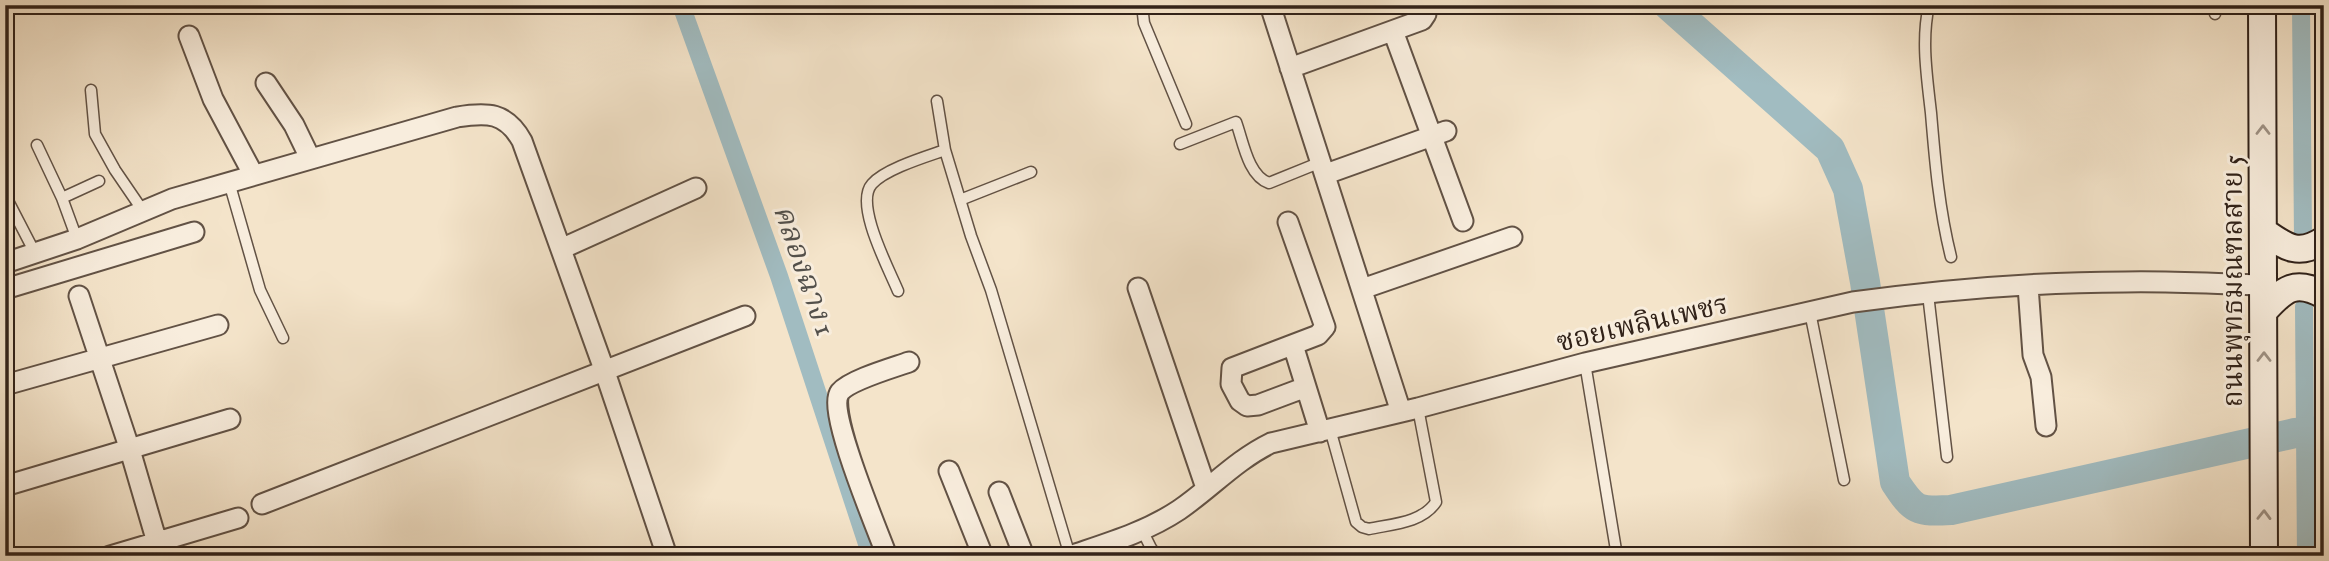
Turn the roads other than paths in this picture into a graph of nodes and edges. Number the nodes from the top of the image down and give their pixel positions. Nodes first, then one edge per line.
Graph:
1 (1147, 5) edge
2 (1270, 5) edge
3 (1425, 5) edge
4 (1929, 5) edge
5 (2262, 5) edge
6 (1393, 31) junction
7 (189, 36) dead end
8 (1290, 68) junction
9 (266, 83) dead end
10 (91, 90) dead end
11 (937, 101) dead end
12 (1186, 124) dead end
13 (1439, 134) junction
14 (1180, 144) dead end
15 (37, 145) dead end
16 (945, 150) junction
17 (310, 158) junction
18 (1324, 168) junction
19 (1031, 172) dead end
20 (253, 174) junction
21 (99, 181) dead end
22 (229, 181) junction
23 (696, 188) dead end
24 (5, 195) edge
25 (61, 198) junction
26 (960, 200) junction
27 (143, 211) junction
28 (1463, 221) dead end
29 (1288, 222) dead end
30 (2263, 231) junction
31 (194, 232) dead end
32 (1512, 237) dead end
33 (2324, 240) edge
34 (70, 242) junction
35 (561, 249) junction
36 (35, 253) junction
37 (1951, 257) dead end
38 (5, 263) edge
39 (72, 272) junction
40 (2264, 285) junction
41 (2028, 286) junction
42 (1138, 288) dead end
43 (5, 289) edge
44 (1362, 289) junction
45 (898, 291) dead end
46 (1928, 294) junction
47 (2324, 295) edge
48 (79, 296) dead end
49 (2264, 311) junction
50 (1810, 312) junction
51 (745, 316) dead end
52 (218, 325) dead end
53 (283, 338) dead end
54 (1293, 345) junction
55 (100, 359) junction
56 (909, 362) dead end
57 (1585, 363) junction
58 (605, 372) junction
59 (5, 385) edge
60 (1306, 387) junction
61 (1409, 410) junction
62 (230, 419) dead end
63 (2046, 426) dead end
64 (1325, 431) junction
65 (130, 450) junction
66 (1947, 457) dead end
67 (949, 471) dead end
68 (1844, 480) dead end
69 (5, 486) edge
70 (1206, 488) junction
71 (999, 492) dead end
72 (262, 504) dead end
73 (238, 518) dead end
74 (1142, 530) junction
75 (159, 549) edge
76 (1153, 553) edge
77 (110, 556) edge
78 (667, 556) edge
79 (887, 556) edge
80 (983, 556) edge
81 (1024, 556) edge
82 (1070, 556) edge
83 (1135, 556) edge
84 (1617, 556) edge
85 (2264, 556) edge

1 - 12 lane
2 - 8 street
3 - 6 street
4 - 37 lane
30 -> 5 main road, ถนนพุทธมณฑลสาย 5
6 - 8 street
6 - 13 street
7 - 20 street
8 - 18 street
9 - 17 street
10 - 27 lane
11 - 16 lane
13 - 18 street
13 - 28 street
14 - 18 lane
15 - 25 lane
16 - 26 lane
16 - 45 lane
17 - 20 street
17 - 35 street
18 - 44 street
19 - 26 lane
20 - 22 street
21 - 25 lane
22 - 27 street
22 - 53 lane
23 - 35 street
24 - 36 lane
25 - 34 lane
26 - 82 lane
27 - 34 street
29 - 54 street
30 - 33 main road
30 - 40 main road, ถนนพุทธมณฑลสาย 5
31 - 39 street
32 - 44 street
34 - 36 street
34 - 39 street
35 - 58 street
36 - 38 street
39 - 43 street
40 - 41 street, ซอยเพลินเพชร
40 - 49 main road, ถนนพุทธมณฑลสาย 5
41 - 46 street, ซอยเพลินเพชร
41 - 63 street
42 - 70 street
44 - 61 street
46 - 50 street, ซอยเพลินเพชร
46 - 66 lane
47 - 49 main road
48 - 55 street
85 -> 49 main road, ถนนพุทธมณฑลสาย 5
50 - 57 street, ซอยเพลินเพชร
50 - 68 lane
51 - 58 street
52 - 55 street
54 - 60 street
54 - 60 street
55 - 59 street
55 - 65 street
56 - 79 street
57 - 61 street, ซอยเพลินเพชร
57 - 84 lane
58 - 72 street
58 - 78 street
60 - 64 street
61 - 64 street, ซอยเพลินเพชร
61 - 64 lane
62 - 65 street
64 - 70 street, ซอยเพลินเพชร
65 - 69 street
65 - 75 street
67 - 80 street
70 - 74 street, ซอยเพลินเพชร
71 - 81 street
73 - 75 street
74 - 76 lane
74 - 82 street, ซอยเพลินเพชร
75 - 77 street
76 - 83 lane

